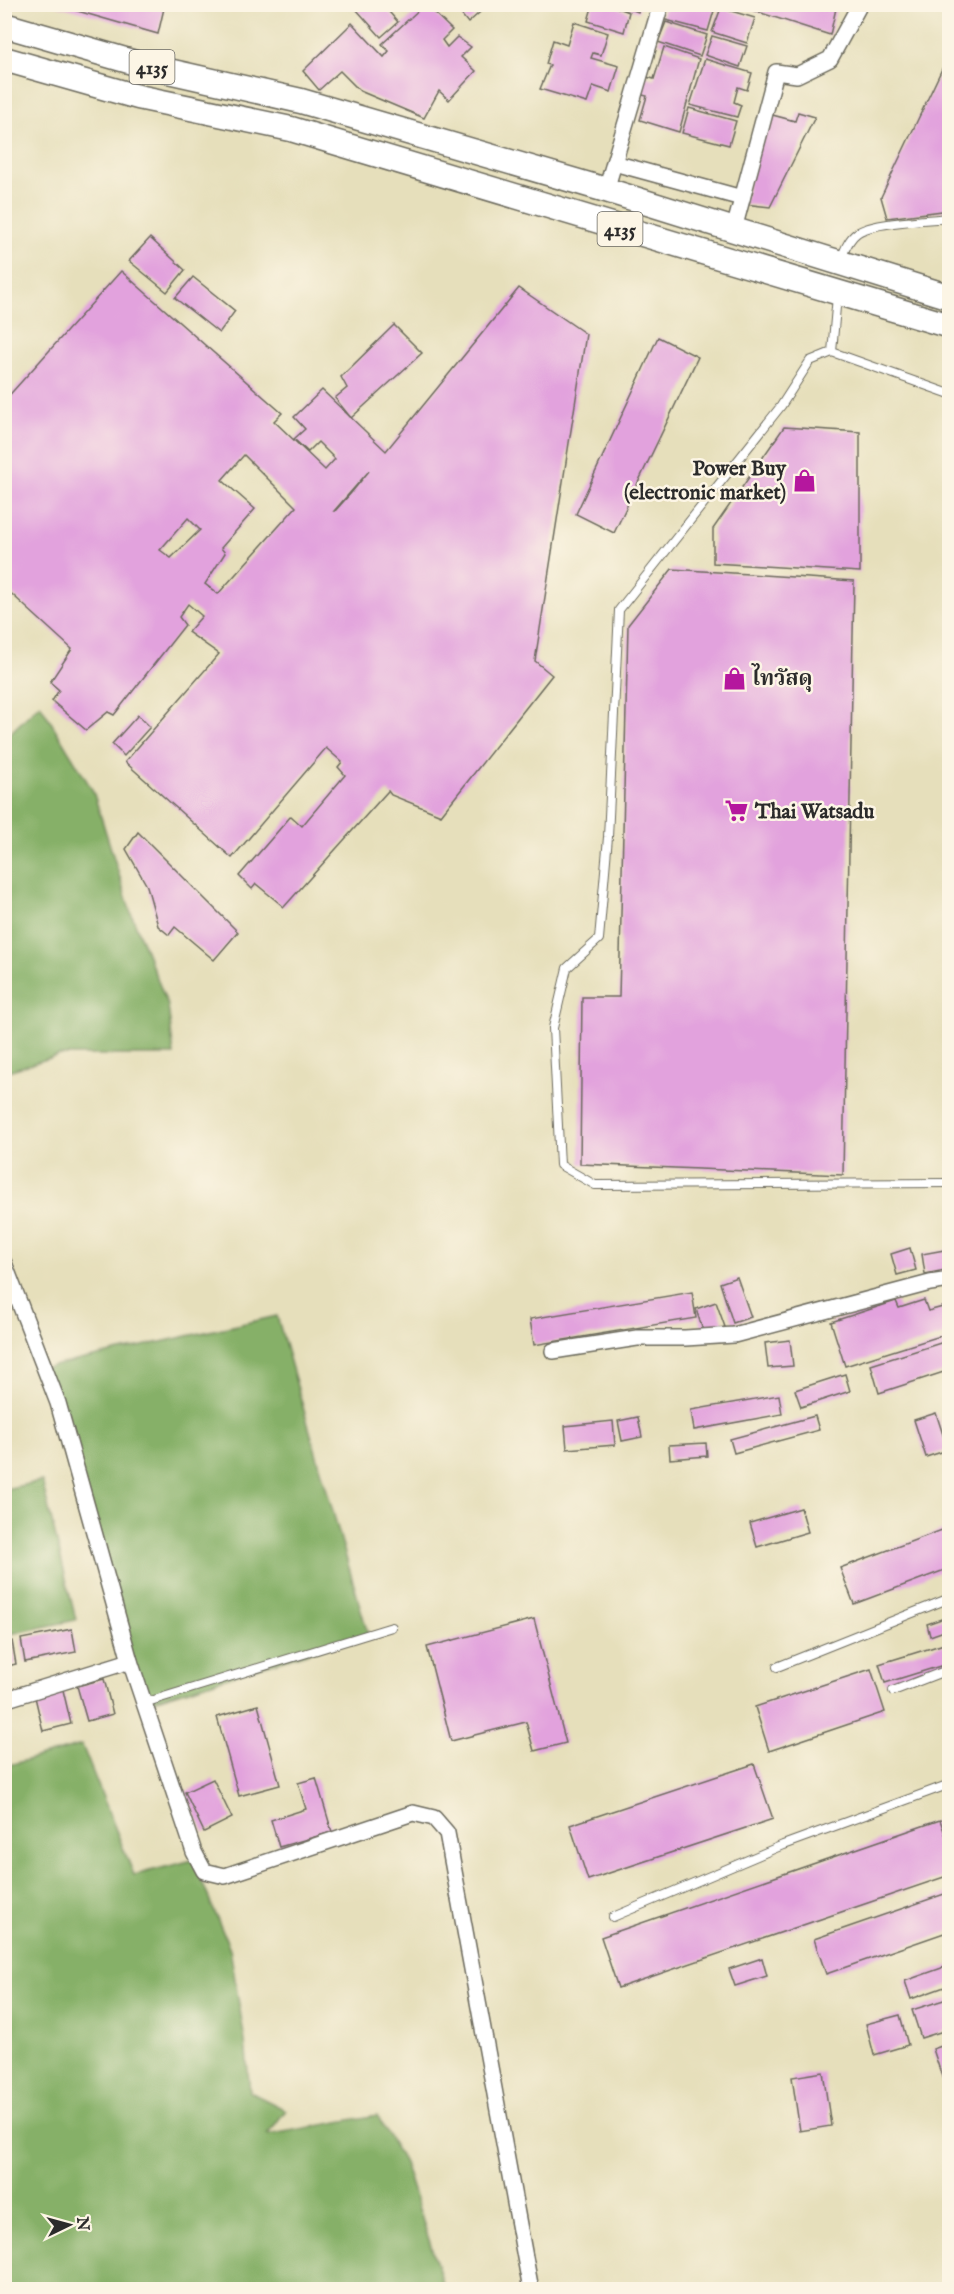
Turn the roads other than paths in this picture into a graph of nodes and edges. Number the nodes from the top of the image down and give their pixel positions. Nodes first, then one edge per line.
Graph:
1 (661, 4) edge
2 (860, 4) edge
3 (4, 25) edge
4 (4, 59) edge
5 (614, 163) junction
6 (606, 190) junction
7 (742, 198) junction
8 (950, 218) edge
9 (734, 229) junction
10 (839, 262) junction
11 (896, 280) junction
12 (950, 280) edge
13 (838, 294) junction
14 (950, 297) edge
15 (897, 312) junction
16 (950, 326) edge
17 (950, 344) edge
18 (832, 352) junction
19 (950, 394) edge
20 (950, 1183) edge
21 (4, 1263) edge
22 (950, 1280) edge
23 (553, 1351) dead end
24 (950, 1598) edge
25 (392, 1627) dead end
26 (130, 1661) junction
27 (777, 1667) dead end
28 (950, 1669) edge
29 (893, 1691) dead end
30 (4, 1700) edge
31 (144, 1703) junction
32 (950, 1784) edge
33 (613, 1917) dead end
34 (531, 2289) edge

1 - 5 street
2 - 7 street
3 - 6 main road, 4135
4 - 13 main road, 4135
5 - 6 street
5 - 7 street
6 - 9 main road, 4135
7 - 9 street
8 - 10 lane
9 - 10 main road, 4135
10 - 11 main road, 4135
11 - 12 main road
11 - 14 main road, 4135
13 - 15 main road, 4135
13 - 18 lane
15 - 16 main road, 4135
15 - 17 main road
18 - 19 lane
18 - 20 lane
21 - 26 street
22 - 23 street
24 - 27 lane
25 - 31 lane
26 - 30 street
26 - 31 street
28 - 29 lane
31 - 34 street
32 - 33 lane

